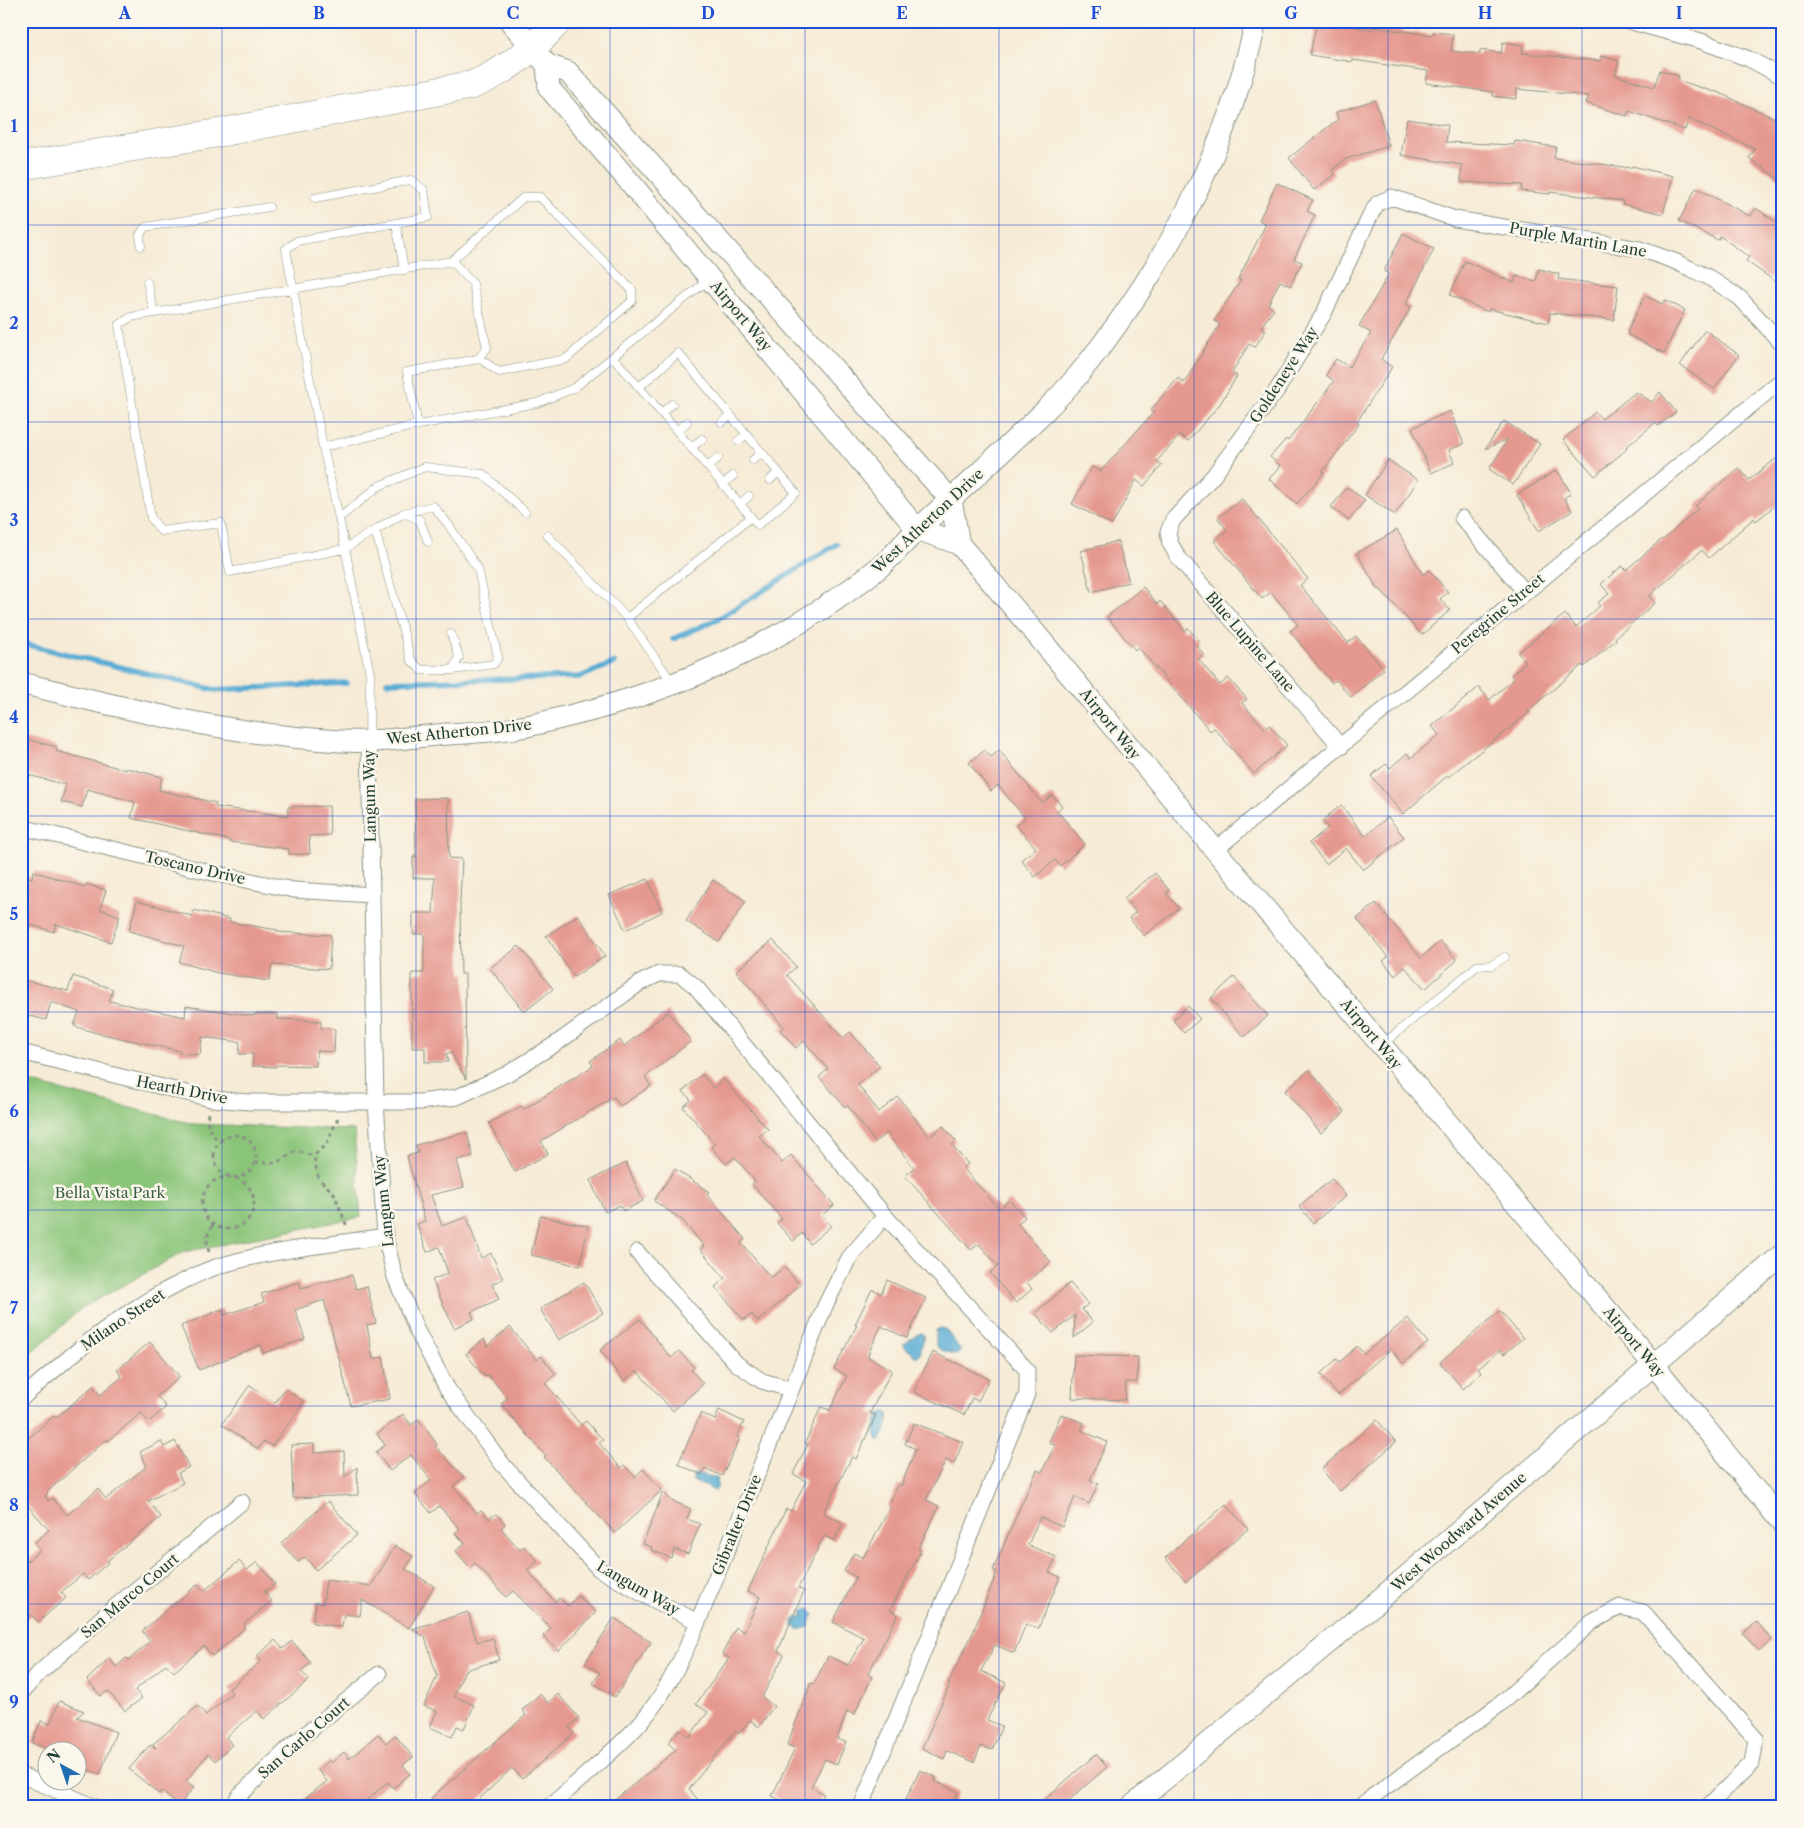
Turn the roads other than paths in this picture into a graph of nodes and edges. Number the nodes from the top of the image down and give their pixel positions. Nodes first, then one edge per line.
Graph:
1 (510, 21) edge
2 (558, 21) edge
3 (1256, 21) edge
4 (1628, 21) edge
5 (539, 56) junction
6 (1783, 77) edge
7 (21, 166) edge
8 (315, 198) dead end
9 (1378, 203) joint
10 (269, 207) dead end
11 (396, 223) junction
12 (141, 246) dead end
13 (450, 262) junction
14 (404, 270) junction
15 (710, 279) junction
16 (147, 282) dead end
17 (293, 289) junction
18 (154, 313) junction
19 (1783, 345) edge
20 (613, 357) junction
21 (479, 358) junction
22 (1783, 379) edge
23 (700, 380) junction
24 (692, 386) dead end
25 (639, 387) junction
26 (716, 398) junction
27 (672, 404) dead end
28 (708, 405) dead end
29 (662, 413) junction
30 (730, 416) junction
31 (687, 422) dead end
32 (722, 422) dead end
33 (418, 426) junction
34 (677, 431) junction
35 (746, 435) junction
36 (702, 439) dead end
37 (738, 442) dead end
38 (323, 447) junction
39 (692, 448) junction
40 (761, 453) junction
41 (718, 458) dead end
42 (753, 460) dead end
43 (708, 467) junction
44 (778, 472) junction
45 (733, 476) dead end
46 (770, 480) dead end
47 (723, 484) junction
48 (750, 496) dead end
49 (951, 500) junction
50 (740, 504) junction
51 (524, 512) dead end
52 (404, 513) junction
53 (751, 517) junction
54 (339, 518) junction
55 (1462, 518) dead end
56 (917, 529) junction
57 (375, 530) junction
58 (1168, 532) joint
59 (547, 535) dead end
60 (428, 542) dead end
61 (959, 544) junction
62 (344, 549) junction
63 (1525, 592) junction
64 (627, 618) junction
65 (451, 634) dead end
66 (453, 670) junction
67 (21, 683) edge
68 (673, 684) junction
69 (369, 742) junction
70 (1341, 747) junction
71 (21, 826) edge
72 (1214, 850) junction
73 (372, 895) junction
74 (1505, 957) dead end
75 (1381, 1046) junction
76 (21, 1052) edge
77 (376, 1102) junction
78 (885, 1216) junction
79 (385, 1236) junction
80 (637, 1252) dead end
81 (1783, 1254) edge
82 (1654, 1365) junction
83 (790, 1389) junction
84 (21, 1399) edge
85 (242, 1502) dead end
86 (1783, 1524) edge
87 (698, 1622) junction
88 (379, 1674) dead end
89 (21, 1693) edge
90 (21, 1776) edge
91 (95, 1807) edge
92 (232, 1807) edge
93 (549, 1807) edge
94 (861, 1807) edge
95 (1132, 1807) edge
96 (1361, 1807) edge
97 (1707, 1807) edge

1 - 5 main road
2 - 5 highway
3 - 49 main road, West Atherton Drive
4 - 6 street
5 - 7 highway
5 - 15 main road, Airport Way
5 - 49 main road
8 - 11 lane
9 - 19 street, Purple Martin Lane
9 - 58 street, Goldeneye Way
10 - 12 lane
11 - 14 lane
11 - 17 lane
13 - 14 lane
13 - 21 lane
13 - 21 lane
14 - 17 lane
15 - 20 lane
15 - 56 main road, Airport Way
16 - 18 lane
17 - 18 lane
17 - 38 lane
18 - 62 lane
20 - 25 lane
20 - 33 lane
21 - 33 lane
22 - 63 street, Peregrine Street
23 - 24 lane
23 - 25 lane
23 - 26 lane
25 - 29 lane
26 - 28 lane
26 - 30 lane
27 - 29 lane
29 - 34 lane
30 - 32 lane
30 - 35 lane
31 - 34 lane
33 - 38 lane
34 - 39 lane
35 - 37 lane
35 - 40 lane
36 - 39 lane
38 - 54 lane
39 - 43 lane
40 - 42 lane
40 - 44 lane
41 - 43 lane
43 - 47 lane
44 - 46 lane
44 - 53 lane
45 - 47 lane
47 - 50 lane
48 - 50 lane
49 - 56 main road, West Atherton Drive
49 - 61 main road
50 - 53 lane
51 - 54 lane
52 - 57 lane
52 - 60 lane
52 - 66 lane
53 - 64 lane
54 - 62 lane
55 - 63 street
56 - 61 main road, Airport Way
56 - 68 main road, West Atherton Drive
57 - 62 lane
57 - 66 lane
58 - 70 street, Blue Lupine Lane
59 - 64 lane
61 - 72 main road, Airport Way
62 - 69 lane
63 - 70 street, Peregrine Street
64 - 68 lane
65 - 66 lane
67 - 69 main road, West Atherton Drive
68 - 69 main road, West Atherton Drive
69 - 73 street, Langum Way
70 - 72 street, Peregrine Street
71 - 73 street, Toscano Drive
72 - 75 main road, Airport Way
73 - 77 street, Langum Way
74 - 75 lane
75 - 82 main road, Airport Way
76 - 77 street, Hearth Drive
77 - 78 street, Hearth Drive
77 - 79 street, Langum Way
78 - 83 street, Gibralter Drive
78 - 94 street, Hearth Drive
79 - 84 street, Milano Street
79 - 87 street, Langum Way
80 - 83 street
81 - 82 main road, West Woodward Avenue
82 - 86 main road, Airport Way
82 - 95 main road, West Woodward Avenue
83 - 87 street, Gibralter Drive
85 - 89 street, San Marco Court
87 - 93 street, Gibralter Drive
88 - 92 street, San Carlo Court
90 - 91 street
96 - 97 street

